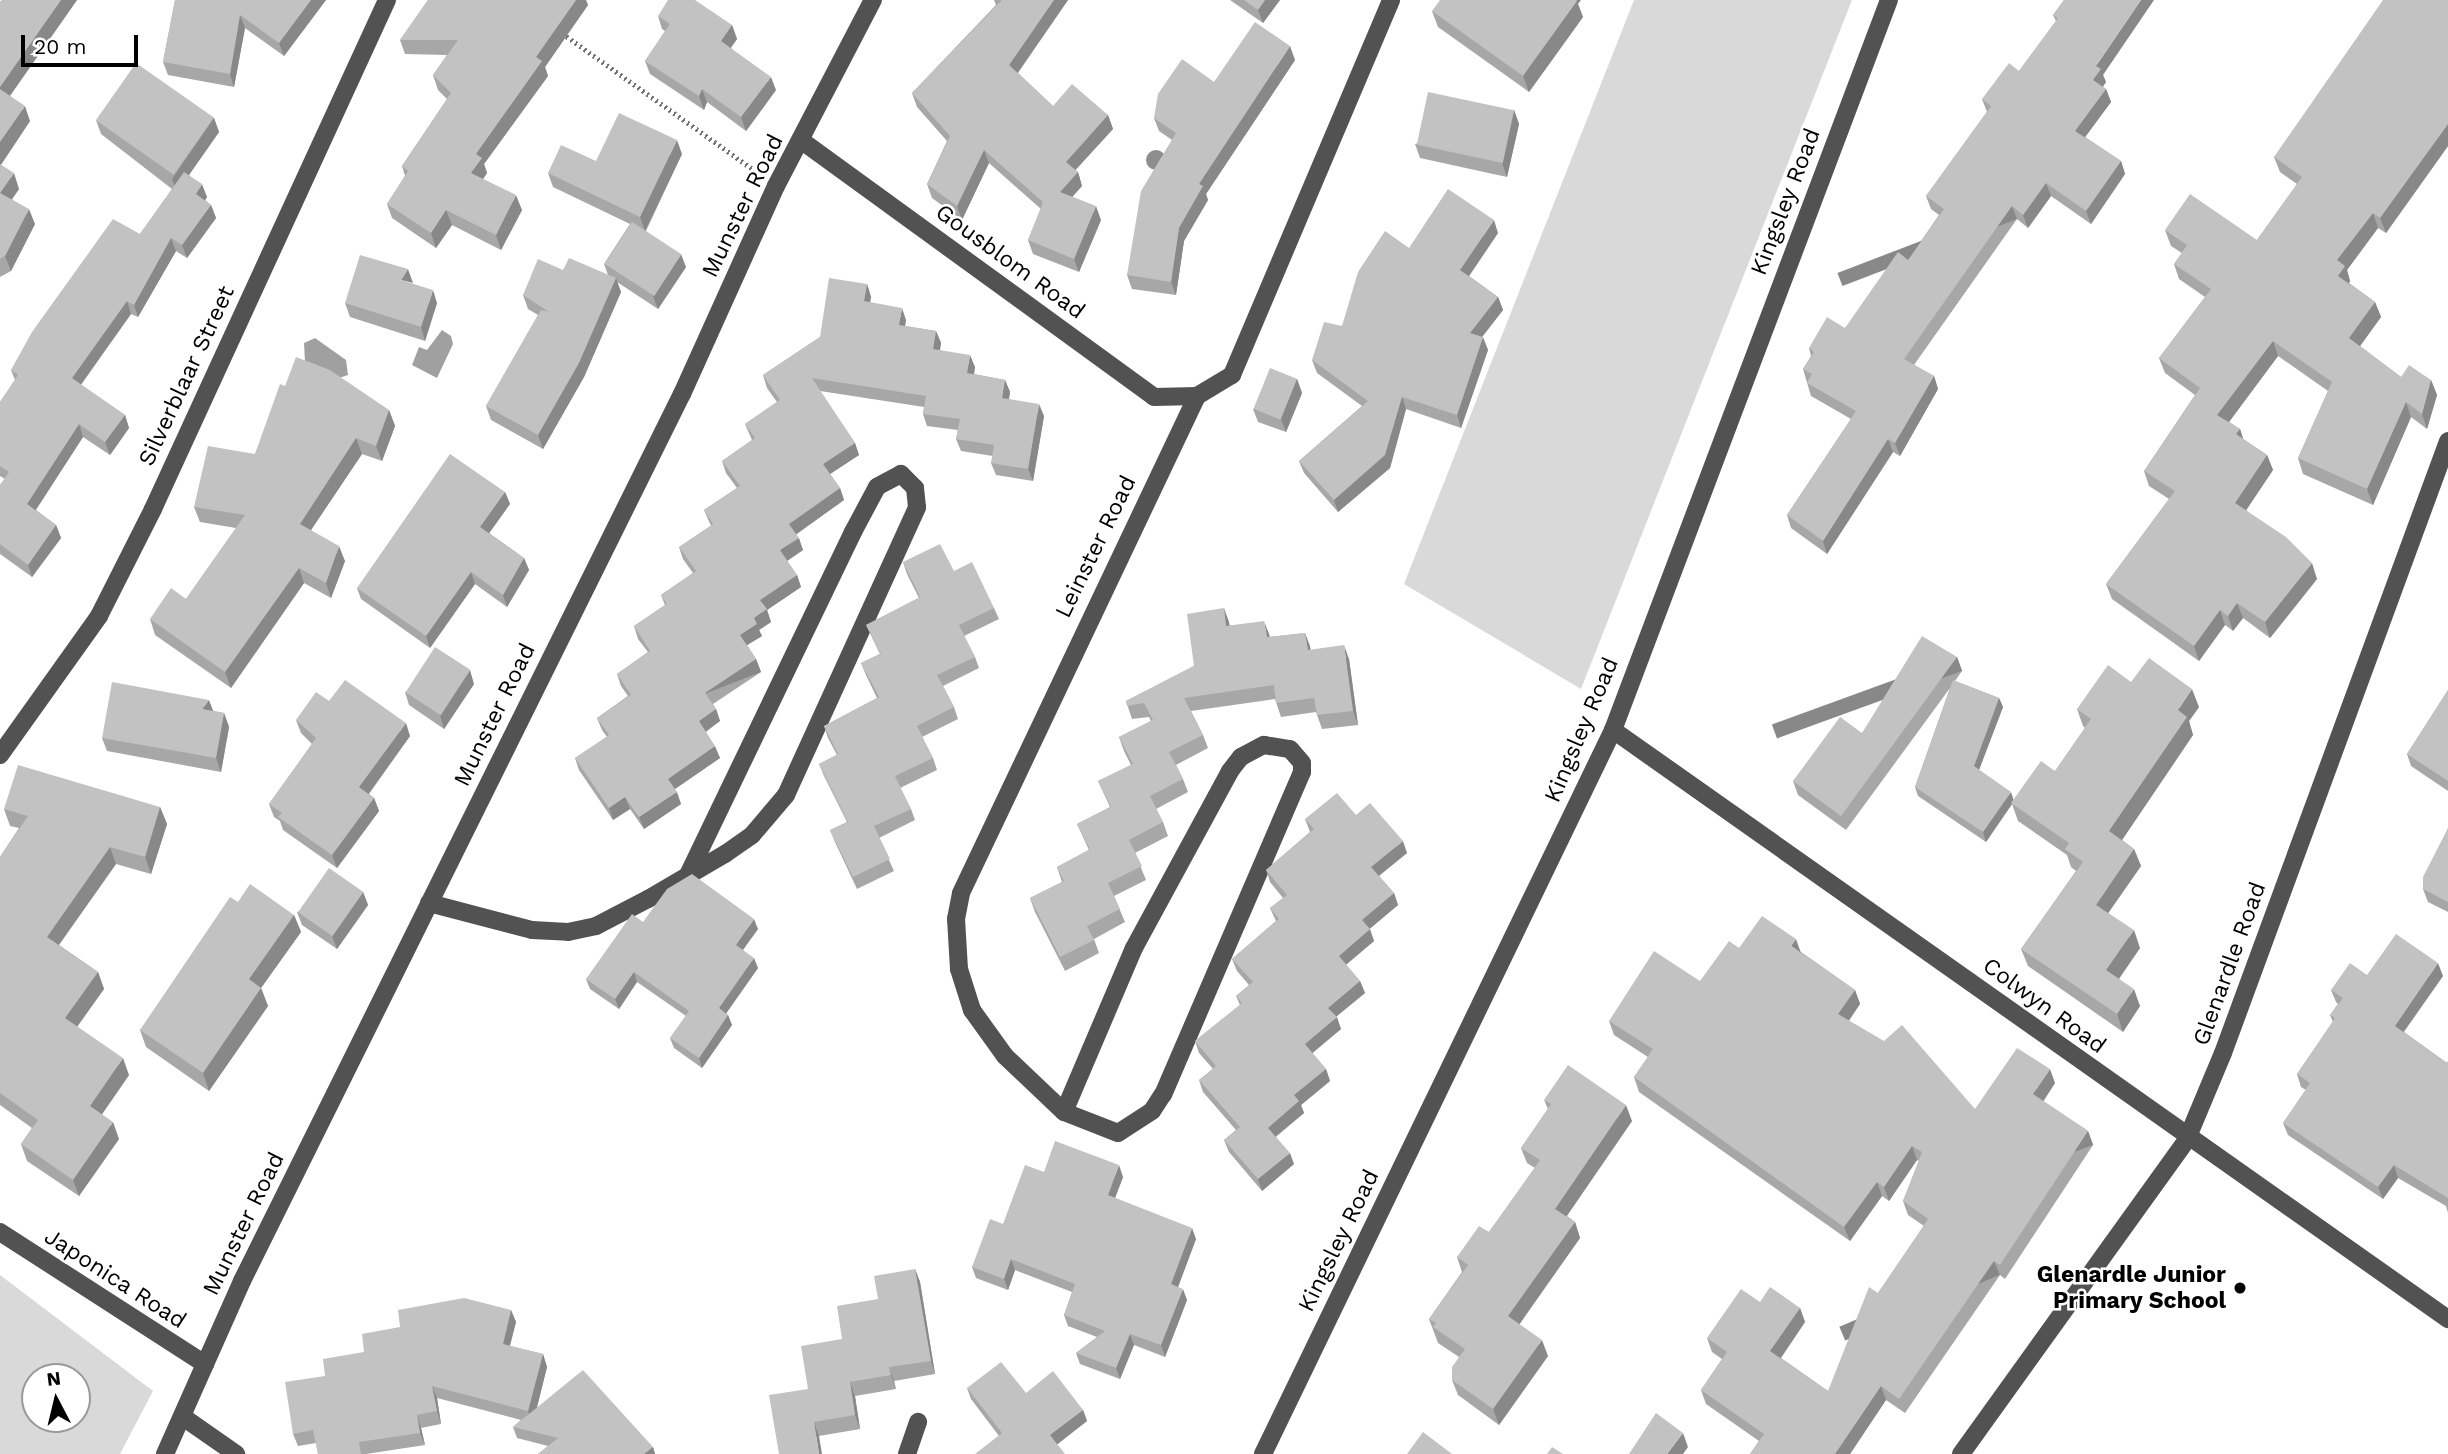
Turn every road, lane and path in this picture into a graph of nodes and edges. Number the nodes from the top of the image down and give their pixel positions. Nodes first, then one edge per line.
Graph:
1 (387, 0) edge
2 (873, 0) edge
3 (1391, 0) edge
4 (1889, 0) edge
5 (550, 24) edge
6 (802, 141) junction
7 (776, 186) junction
8 (1196, 396) junction
9 (2448, 441) edge
10 (1613, 730) junction
11 (0, 755) edge
12 (688, 875) junction
13 (429, 903) junction
14 (1064, 1112) junction
15 (2187, 1139) junction
16 (0, 1232) edge
17 (2448, 1319) edge
18 (205, 1364) junction
19 (183, 1417) junction
20 (918, 1422) dead end
21 (165, 1454) edge
22 (236, 1454) edge
23 (907, 1454) edge
24 (1263, 1454) edge
25 (1961, 1454) edge

1 - 11 street, Silverblaar Street
2 - 6 street, Munster Road
3 - 8 street
4 - 10 street, Kingsley Road
5 - 7 path
6 - 7 street, Munster Road
6 - 8 street, Gousblom Road
7 - 13 street, Munster Road
8 - 14 street, Leinster Road
9 - 15 street, Glenardle Road
10 - 15 street, Colwyn Road
10 - 24 street, Kingsley Road
12 - 12 street
12 - 13 street
13 - 18 street, Munster Road
14 - 14 street, Leinster Road
15 - 17 street, Colwyn Road
15 - 25 street, Glenardle Road
16 - 18 street, Japonica Road
18 - 19 street, Munster Road
19 - 21 street, Munster Road
19 - 22 street
20 - 23 street

